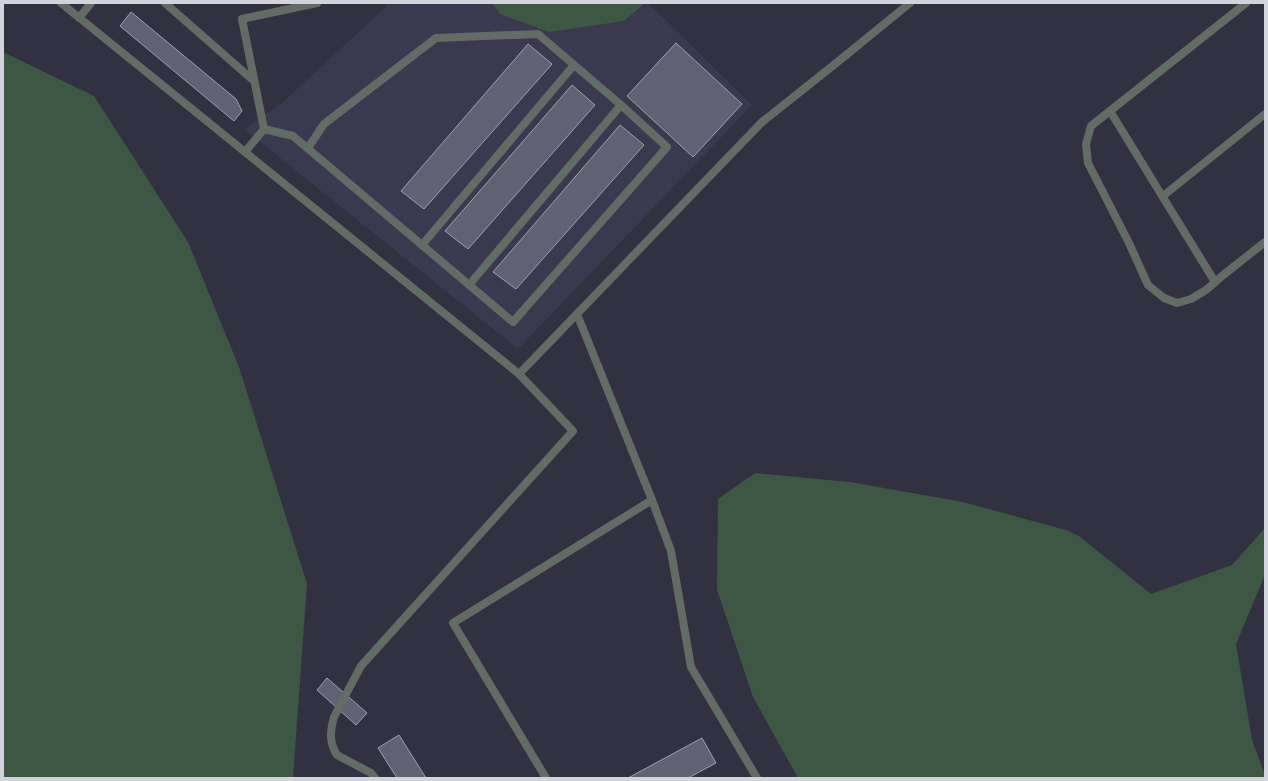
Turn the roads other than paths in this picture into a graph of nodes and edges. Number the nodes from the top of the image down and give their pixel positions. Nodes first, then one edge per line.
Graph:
1 (60, 3) edge
2 (91, 3) edge
3 (165, 3) edge
4 (317, 3) edge
5 (910, 3) edge
6 (1246, 3) edge
7 (79, 18) junction
8 (574, 65) junction
9 (254, 81) junction
10 (621, 105) junction
11 (1110, 111) junction
12 (1265, 114) edge
13 (264, 129) junction
14 (308, 148) junction
15 (245, 152) junction
16 (1163, 196) junction
17 (1265, 242) edge
18 (422, 245) junction
19 (1215, 282) junction
20 (469, 285) junction
21 (576, 314) junction
22 (519, 374) junction
23 (652, 500) junction
24 (375, 778) edge
25 (546, 778) edge
26 (756, 778) edge

1 - 7 street
2 - 7 street
3 - 9 street
4 - 9 street
5 - 21 street
6 - 11 street
7 - 15 street
8 - 10 street
8 - 14 street
8 - 18 street
9 - 13 street
10 - 20 street
10 - 20 street
11 - 16 street
11 - 19 street
12 - 16 street
13 - 14 street
13 - 15 street
14 - 18 street
15 - 22 street
16 - 19 street
17 - 19 street
18 - 20 street
21 - 22 street
21 - 23 street
22 - 24 street
23 - 25 street
23 - 26 street

